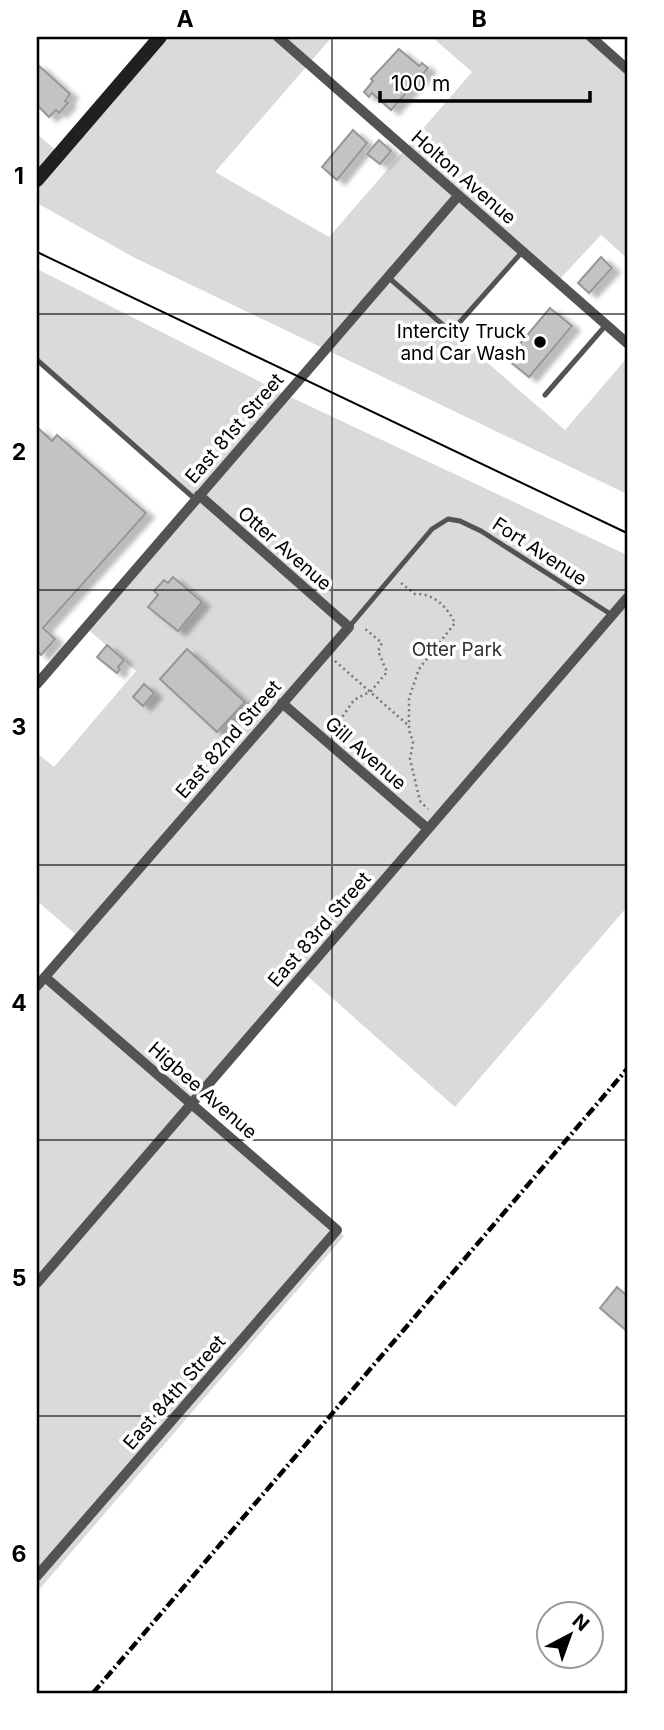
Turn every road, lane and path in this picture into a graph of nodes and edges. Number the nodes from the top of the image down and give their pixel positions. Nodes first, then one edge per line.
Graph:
1 (160, 37) edge
2 (278, 37) edge
3 (591, 37) edge
4 (627, 69) edge
5 (37, 180) edge
6 (458, 196) junction
7 (522, 251) junction
8 (387, 277) junction
9 (606, 325) junction
10 (627, 343) edge
11 (37, 360) edge
12 (545, 395) dead end
13 (197, 497) junction
14 (448, 519) joint
15 (401, 583) dead end
16 (627, 598) edge
17 (612, 615) junction
18 (349, 626) junction
19 (364, 628) dead end
20 (335, 662) dead end
21 (37, 684) edge
22 (371, 691) junction
23 (282, 703) junction
24 (408, 725) junction
25 (332, 732) dead end
26 (428, 809) dead end
27 (428, 829) junction
28 (45, 976) junction
29 (37, 986) edge
30 (192, 1103) junction
31 (337, 1230) joint
32 (37, 1283) edge
33 (37, 1576) edge

1 - 5 main road
2 - 6 street, Holton Avenue
3 - 4 street
6 - 7 street, Holton Avenue
6 - 8 street, East 81st Street
7 - 8 lane
7 - 9 street, Holton Avenue
8 - 13 street, East 81st Street
9 - 10 street, Holton Avenue
9 - 12 lane
11 - 13 lane
13 - 18 street, Otter Avenue
13 - 21 street, East 81st Street
14 - 17 lane, Fort Avenue
14 - 18 lane, East 82nd Street
15 - 24 path
16 - 17 street, East 83rd Street
17 - 27 street, East 83rd Street
18 - 23 street, East 82nd Street
19 - 22 path
20 - 22 path
22 - 24 path
22 - 25 path
23 - 27 street, Gill Avenue
23 - 28 street, East 82nd Street
24 - 26 path
27 - 30 street, East 83rd Street
28 - 29 street, East 82nd Street
28 - 30 street, Higbee Avenue
30 - 31 street, Higbee Avenue
30 - 32 street, East 83rd Street
31 - 33 street, East 84th Street

